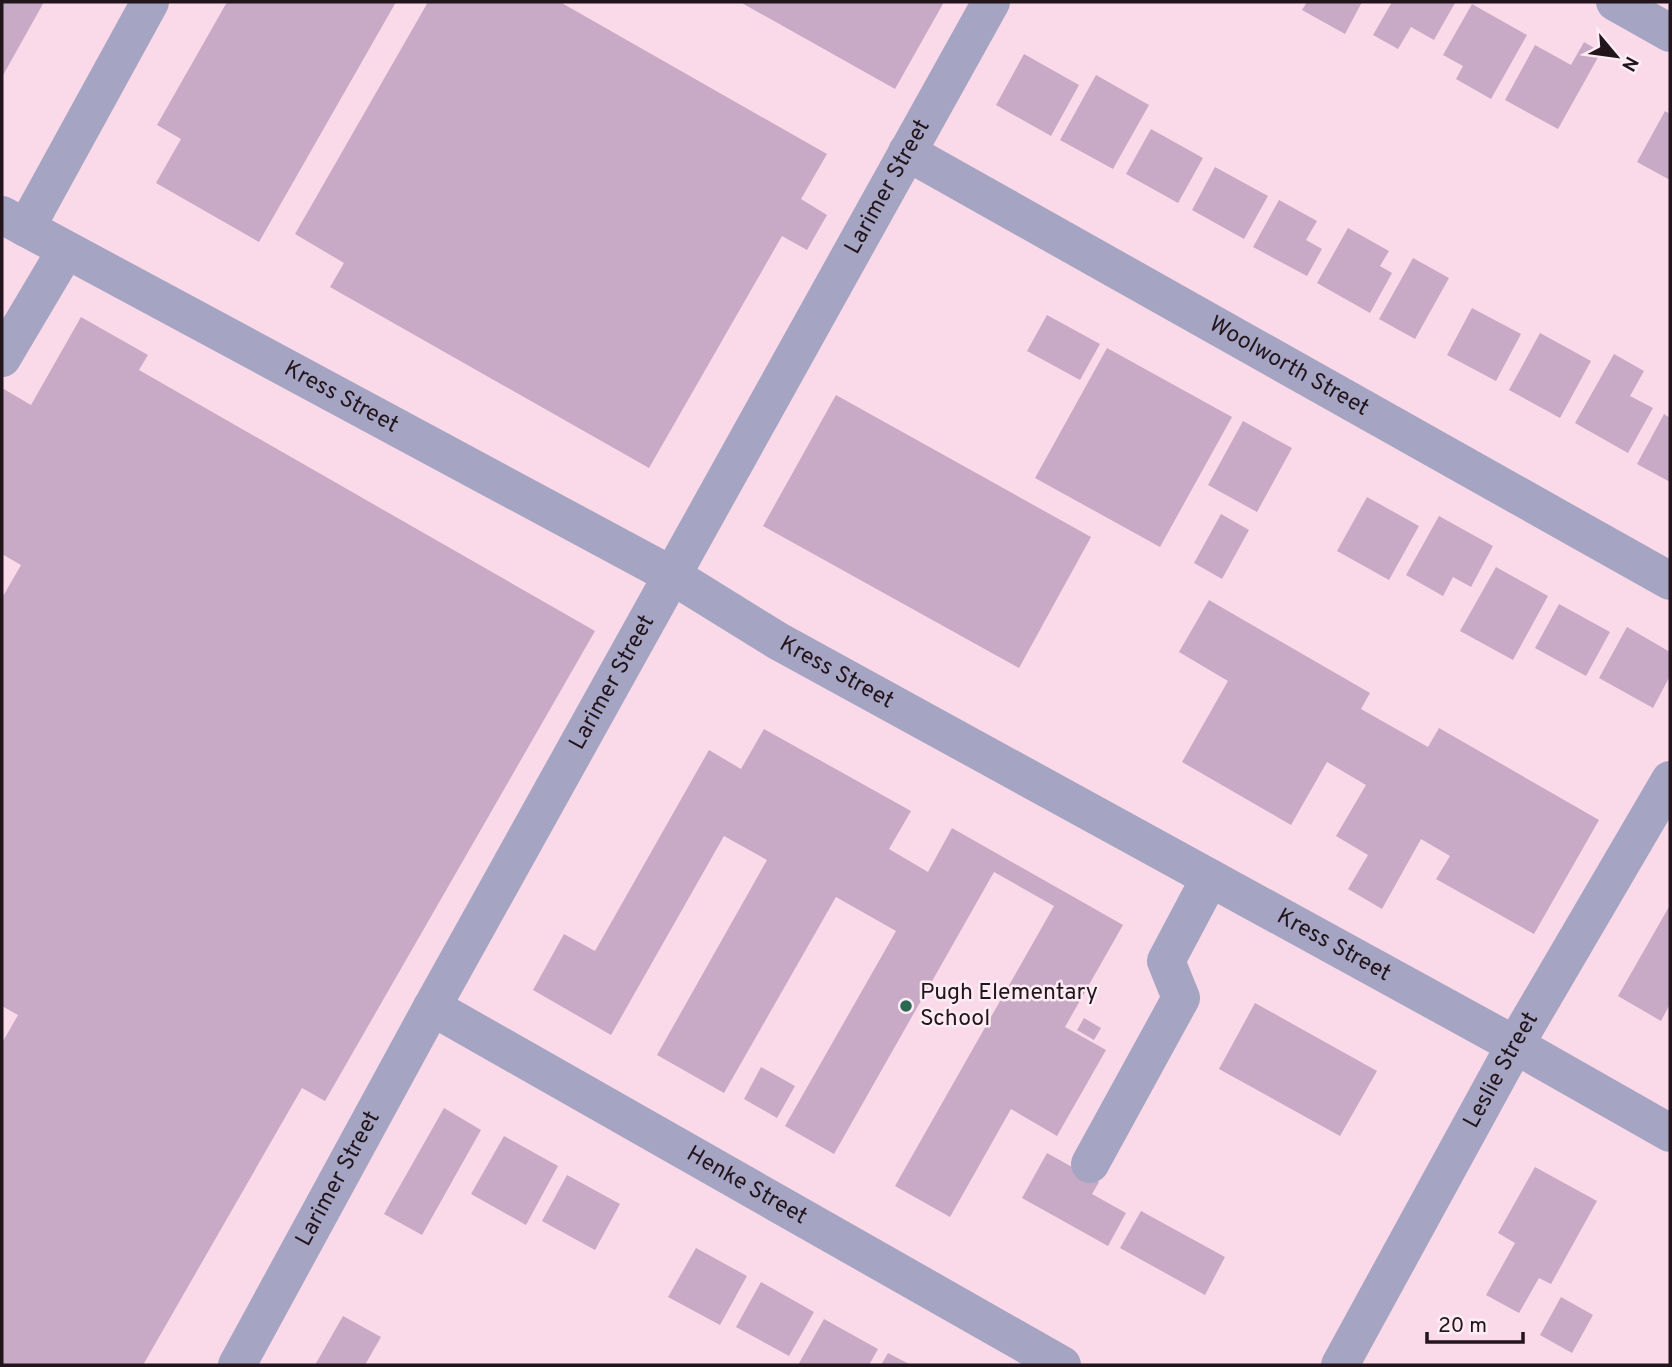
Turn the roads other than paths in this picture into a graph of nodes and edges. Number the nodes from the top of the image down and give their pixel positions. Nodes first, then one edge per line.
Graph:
1 (150, 2) edge
2 (991, 2) edge
3 (1615, 2) edge
4 (1670, 33) edge
5 (907, 152) junction
6 (14, 221) edge
7 (66, 250) junction
8 (2, 358) edge
9 (673, 576) junction
10 (1670, 581) edge
11 (1670, 780) edge
12 (1210, 878) junction
13 (432, 1007) junction
14 (1515, 1045) junction
15 (1670, 1133) edge
16 (1090, 1164) dead end
17 (237, 1365) edge
18 (1062, 1365) edge
19 (1340, 1365) edge

1 - 6 street
2 - 5 street, Larimer Street
3 - 4 street
5 - 9 street, Larimer Street
5 - 10 street, Woolworth Street
6 - 7 street, Kress Street
7 - 8 street
7 - 9 street, Kress Street
9 - 12 street, Kress Street
9 - 13 street, Larimer Street
11 - 14 street, Leslie Street
12 - 14 street, Kress Street
12 - 16 street
13 - 17 street, Larimer Street
13 - 18 street, Henke Street
14 - 15 street, Kress Street
14 - 19 street, Leslie Street

